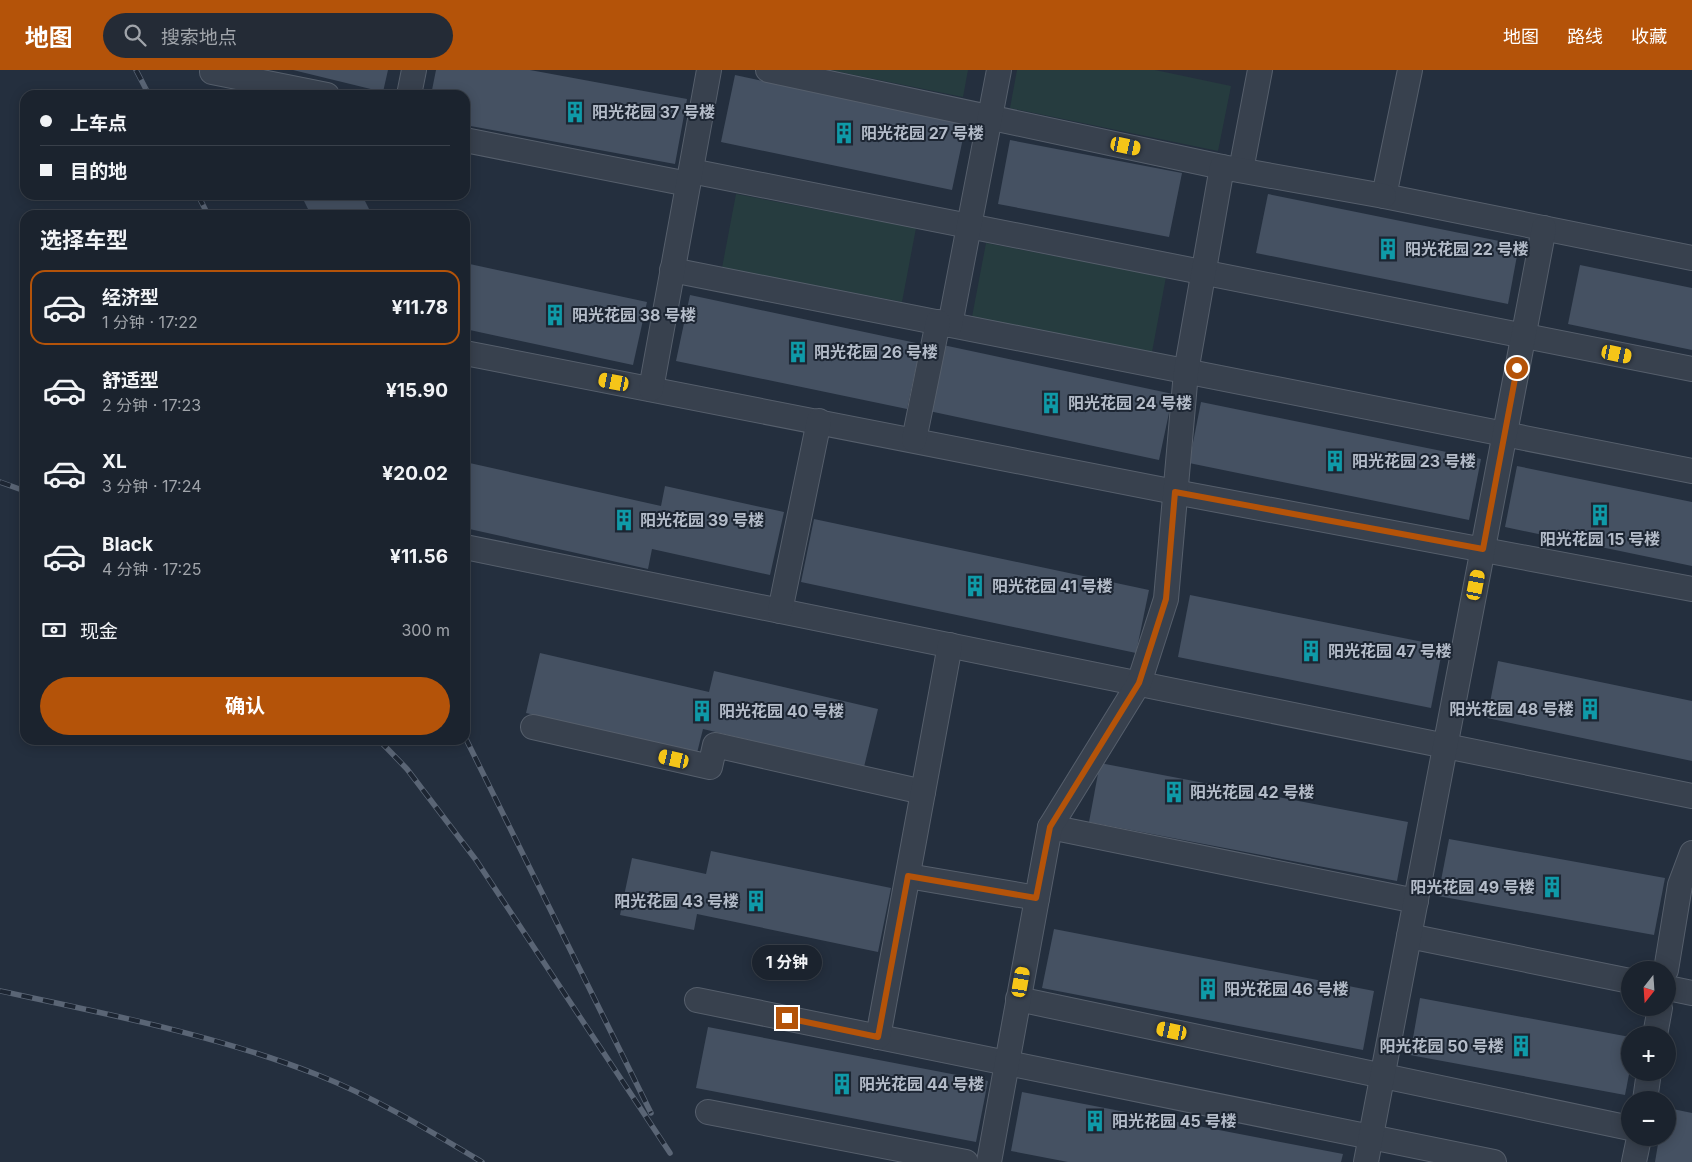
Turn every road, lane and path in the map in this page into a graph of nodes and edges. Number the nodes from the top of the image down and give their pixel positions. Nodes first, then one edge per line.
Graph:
1 (414, 70) edge
2 (709, 70) edge
3 (768, 70) edge
4 (999, 70) edge
5 (1260, 70) edge
6 (1410, 70) edge
7 (212, 72) dead end
8 (301, 90) edge
9 (410, 90) edge
10 (990, 117) junction
11 (470, 141) edge
12 (1232, 168) junction
13 (690, 177) junction
14 (1384, 196) junction
15 (970, 226) junction
16 (1544, 228) junction
17 (1692, 258) edge
18 (672, 270) junction
19 (1204, 272) junction
20 (944, 324) junction
21 (1524, 334) junction
22 (470, 354) edge
23 (1692, 369) edge
24 (1186, 372) junction
25 (651, 389) junction
26 (819, 421) junction
27 (1505, 434) junction
28 (914, 440) junction
29 (1692, 471) edge
30 (1175, 492) junction
31 (470, 548) edge
32 (1483, 549) junction
33 (1692, 589) edge
34 (780, 610) junction
35 (950, 645) junction
36 (1139, 683) junction
37 (533, 727) dead end
38 (1446, 746) junction
39 (923, 792) junction
40 (1692, 796) edge
41 (1050, 827) junction
42 (1692, 853) edge
43 (908, 876) junction
44 (1036, 898) junction
45 (1416, 901) junction
46 (1409, 936) junction
47 (1667, 961) edge
48 (1621, 978) edge
49 (1676, 990) edge
50 (1692, 993) edge
51 (1018, 998) junction
52 (697, 1000) dead end
53 (878, 1037) junction
54 (1007, 1063) junction
55 (1383, 1076) junction
56 (708, 1112) dead end
57 (1621, 1126) edge
58 (1371, 1137) junction
59 (1637, 1146) edge
60 (966, 1162) edge
61 (989, 1162) edge
62 (1366, 1162) edge
63 (1494, 1162) edge
64 (1634, 1162) edge

1 - 9 street
2 - 13 street
3 - 10 street
4 - 10 street
5 - 12 street
6 - 14 street
7 - 8 street
10 - 12 street
10 - 15 street
11 - 13 street
12 - 14 street
12 - 19 street
13 - 15 street
13 - 18 street
14 - 16 street
15 - 19 street
15 - 20 street
16 - 17 street
16 - 21 street
18 - 20 street
18 - 25 street
19 - 21 street
19 - 24 street
20 - 24 street
20 - 28 street
21 - 23 street
21 - 27 street
22 - 25 street
24 - 27 street
24 - 30 street
25 - 26 street
26 - 28 street
26 - 34 street
27 - 29 street
27 - 32 street
28 - 30 street
30 - 32 street
30 - 36 street
31 - 34 street
32 - 33 street
32 - 38 street
34 - 35 street
35 - 36 street
35 - 39 street
36 - 38 street
36 - 41 street
37 - 39 street
38 - 40 street
38 - 45 street
39 - 43 street
41 - 44 street
41 - 45 street
42 - 47 street
43 - 44 street
43 - 53 street
44 - 51 street
45 - 46 street
46 - 48 street
46 - 55 street
49 - 50 street
51 - 54 street
51 - 55 street
52 - 53 street
53 - 54 street
54 - 58 street
54 - 61 street
55 - 57 street
55 - 58 street
56 - 60 street
58 - 62 street
58 - 63 street
59 - 64 street

